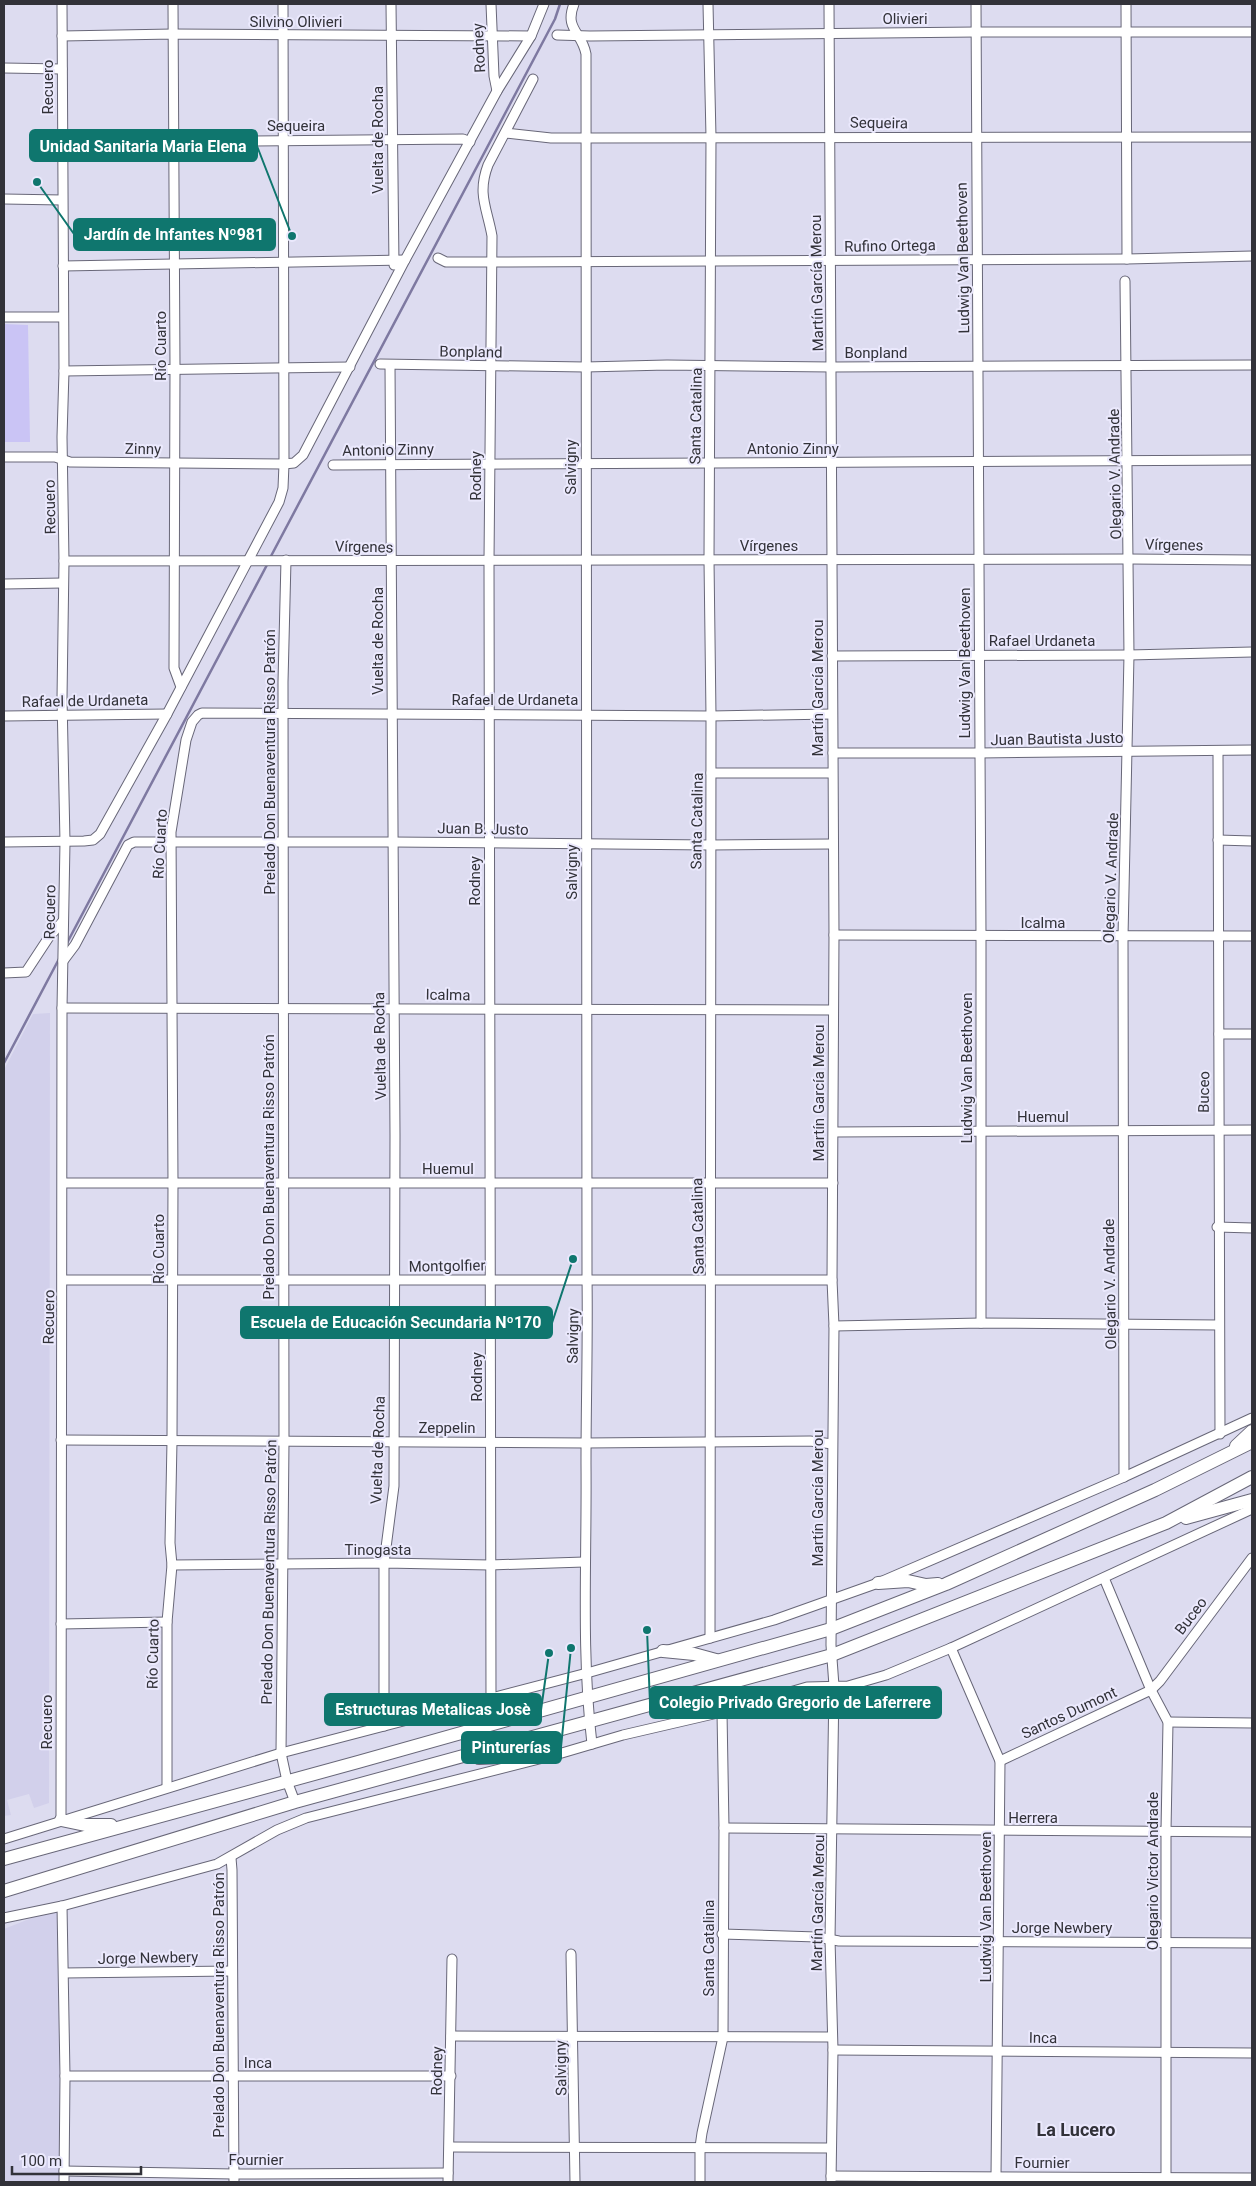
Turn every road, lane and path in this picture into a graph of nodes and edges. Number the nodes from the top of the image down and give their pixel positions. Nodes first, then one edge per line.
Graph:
1 (62, 4) edge
2 (173, 4) edge
3 (284, 4) edge
4 (390, 4) edge
5 (491, 4) edge
6 (544, 4) edge
7 (574, 4) edge
8 (708, 4) edge
9 (829, 4) edge
10 (976, 4) edge
11 (1126, 4) edge
12 (976, 32) junction
13 (1252, 32) edge
14 (830, 33) junction
15 (173, 34) junction
16 (1126, 34) junction
17 (392, 35) junction
18 (557, 35) dead end
19 (709, 35) junction
20 (62, 36) junction
21 (283, 36) junction
22 (491, 36) junction
23 (531, 36) junction
24 (578, 36) junction
25 (4, 68) edge
26 (62, 69) junction
27 (533, 79) dead end
28 (498, 91) junction
29 (506, 133) junction
30 (1125, 136) junction
31 (711, 137) junction
32 (829, 137) junction
33 (1252, 137) edge
34 (586, 138) junction
35 (976, 138) junction
36 (284, 140) junction
37 (391, 140) junction
38 (174, 141) junction
39 (470, 142) junction
40 (61, 143) junction
41 (4, 199) edge
42 (62, 200) junction
43 (1252, 256) edge
44 (438, 258) dead end
45 (977, 259) junction
46 (1127, 259) junction
47 (393, 260) junction
48 (405, 260) junction
49 (830, 260) junction
50 (283, 261) junction
51 (585, 261) junction
52 (710, 261) junction
53 (490, 262) junction
54 (174, 264) junction
55 (63, 266) junction
56 (397, 275) junction
57 (1126, 281) dead end
58 (4, 316) edge
59 (63, 317) junction
60 (380, 364) dead end
61 (390, 365) junction
62 (1127, 365) junction
63 (1252, 365) edge
64 (490, 366) junction
65 (350, 367) junction
66 (585, 367) junction
67 (710, 367) junction
68 (832, 367) junction
69 (979, 367) junction
70 (175, 368) junction
71 (284, 368) junction
72 (64, 371) junction
73 (4, 457) edge
74 (63, 460) junction
75 (1129, 460) junction
76 (1252, 460) edge
77 (979, 462) junction
78 (174, 463) junction
79 (490, 463) junction
80 (709, 463) junction
81 (831, 463) junction
82 (284, 464) junction
83 (392, 464) junction
84 (585, 464) junction
85 (333, 465) dead end
86 (248, 559) junction
87 (979, 559) junction
88 (1129, 559) junction
89 (286, 560) junction
90 (586, 560) junction
91 (709, 560) junction
92 (832, 560) junction
93 (1252, 560) edge
94 (64, 561) junction
95 (174, 561) junction
96 (392, 561) junction
97 (489, 561) junction
98 (63, 583) junction
99 (4, 584) edge
100 (1252, 652) edge
101 (979, 655) junction
102 (1129, 655) junction
103 (832, 656) junction
104 (181, 687) junction
105 (167, 714) junction
106 (198, 714) joint
107 (283, 714) junction
108 (392, 714) junction
109 (586, 714) junction
110 (832, 714) junction
111 (63, 715) junction
112 (490, 715) junction
113 (4, 716) edge
114 (711, 716) junction
115 (1252, 750) edge
116 (1218, 751) junction
117 (1128, 752) junction
118 (832, 753) junction
119 (980, 753) junction
120 (711, 773) junction
121 (832, 773) junction
122 (1218, 840) junction
123 (1252, 841) edge
124 (4, 842) edge
125 (65, 842) junction
126 (393, 842) junction
127 (171, 843) junction
128 (284, 843) junction
129 (489, 843) junction
130 (832, 844) junction
131 (586, 845) junction
132 (710, 845) junction
133 (63, 922) junction
134 (834, 936) junction
135 (981, 936) junction
136 (1218, 936) junction
137 (1252, 936) edge
138 (1123, 937) junction
139 (63, 962) junction
140 (4, 973) edge
141 (62, 1008) junction
142 (173, 1008) junction
143 (282, 1008) junction
144 (393, 1008) junction
145 (586, 1009) junction
146 (489, 1010) junction
147 (711, 1010) junction
148 (833, 1010) junction
149 (1219, 1034) junction
150 (1252, 1034) edge
151 (980, 1130) junction
152 (1122, 1130) junction
153 (1217, 1130) junction
154 (1252, 1130) edge
155 (834, 1132) junction
156 (173, 1182) junction
157 (393, 1182) junction
158 (711, 1182) junction
159 (63, 1183) junction
160 (283, 1183) junction
161 (489, 1183) junction
162 (833, 1183) junction
163 (585, 1184) junction
164 (1217, 1228) junction
165 (1252, 1228) edge
166 (284, 1279) junction
167 (490, 1279) junction
168 (63, 1280) junction
169 (173, 1280) junction
170 (394, 1280) junction
171 (587, 1280) junction
172 (712, 1280) junction
173 (832, 1280) junction
174 (981, 1322) junction
175 (1125, 1324) junction
176 (1219, 1325) junction
177 (834, 1326) junction
178 (1252, 1418) edge
179 (1252, 1431) edge
180 (1220, 1434) junction
181 (61, 1440) junction
182 (284, 1440) junction
183 (172, 1441) junction
184 (491, 1441) junction
185 (711, 1441) junction
186 (394, 1442) junction
187 (1252, 1442) edge
188 (586, 1443) junction
189 (832, 1444) junction
190 (1223, 1458) junction
191 (1124, 1476) junction
192 (1252, 1477) edge
193 (1252, 1500) edge
194 (1252, 1509) edge
195 (1166, 1523) junction
196 (1252, 1558) edge
197 (584, 1562) junction
198 (384, 1563) junction
199 (282, 1565) junction
200 (490, 1565) junction
201 (172, 1566) junction
202 (1104, 1578) junction
203 (878, 1583) junction
204 (946, 1584) junction
205 (832, 1600) junction
206 (167, 1622) junction
207 (61, 1624) junction
208 (831, 1629) junction
209 (710, 1638) junction
210 (951, 1648) junction
211 (664, 1652) junction
212 (832, 1655) junction
213 (718, 1660) junction
214 (587, 1674) junction
215 (834, 1686) junction
216 (1151, 1690) junction
217 (588, 1696) junction
218 (491, 1698) junction
219 (722, 1712) junction
220 (1168, 1722) junction
221 (590, 1723) junction
222 (1252, 1723) edge
223 (384, 1726) junction
224 (592, 1744) junction
225 (281, 1753) junction
226 (555, 1755) junction
227 (456, 1758) junction
228 (1000, 1761) junction
229 (287, 1782) junction
230 (167, 1787) junction
231 (295, 1802) junction
232 (61, 1820) junction
233 (128, 1825) junction
234 (724, 1828) junction
235 (833, 1830) junction
236 (1166, 1831) junction
237 (1000, 1832) junction
238 (1252, 1832) edge
239 (4, 1838) edge
240 (231, 1858) junction
241 (4, 1859) edge
242 (4, 1891) edge
243 (62, 1906) junction
244 (4, 1918) edge
245 (722, 1934) junction
246 (830, 1939) junction
247 (999, 1942) junction
248 (1166, 1942) junction
249 (1252, 1943) edge
250 (572, 1954) dead end
251 (452, 1959) dead end
252 (232, 1971) junction
253 (64, 1973) junction
254 (451, 2036) junction
255 (574, 2036) junction
256 (723, 2037) junction
257 (832, 2037) junction
258 (833, 2050) junction
259 (998, 2052) junction
260 (1166, 2053) junction
261 (1252, 2053) edge
262 (65, 2076) junction
263 (451, 2076) junction
264 (233, 2077) junction
265 (575, 2146) junction
266 (450, 2147) junction
267 (700, 2148) junction
268 (830, 2148) junction
269 (64, 2171) junction
270 (996, 2177) junction
271 (234, 2178) edge
272 (448, 2178) edge
273 (1166, 2178) junction
274 (1252, 2178) edge
275 (831, 2179) edge
276 (960, 2179) edge
277 (1081, 2180) edge
278 (1231, 2180) edge
279 (64, 2182) edge
280 (575, 2182) edge
281 (700, 2182) edge

1 - 20 street, Recuero
2 - 15 street, Río Cuarto
3 - 21 street
4 - 17 street, Vuelta de Rocha
5 - 22 street, Rodney
6 - 23 street
7 - 24 street, Salvigny
8 - 19 street, Santa Catalina
9 - 14 street, Martín García Merou
10 - 12 street, Ludwig Van Beethoven
11 - 16 street
12 - 14 street, Olivieri
12 - 16 street, Olivieri
12 - 35 street, Ludwig Van Beethoven
13 - 16 street, Olivieri
14 - 19 street, Olivieri
14 - 32 street, Martín García Merou
15 - 20 street, Silvino Olivieri
15 - 21 street, Silvino Olivieri
15 - 38 street, Río Cuarto
16 - 30 street
17 - 21 street, Silvino Olivieri
17 - 22 street, Silvino Olivieri
17 - 37 street, Vuelta de Rocha
18 - 24 street, Olivieri
19 - 24 street, Olivieri
19 - 31 street, Santa Catalina
20 - 26 street, Recuero
21 - 36 street
22 - 23 street, Silvino Olivieri
22 - 28 street, Rodney
23 - 28 street
24 - 34 street, Salvigny
25 - 26 street
26 - 40 street, Recuero
27 - 29 street, Rodney
28 - 39 street
29 - 34 street, Sequeira
29 - 53 street, Rodney
30 - 33 street, Sequeira
30 - 35 street, Sequeira
30 - 46 street
31 - 32 street, Sequeira
31 - 34 street, Sequeira
31 - 52 street, Santa Catalina
32 - 35 street, Sequeira
32 - 49 street, Martín García Merou
34 - 51 street, Salvigny
35 - 45 street, Ludwig Van Beethoven
36 - 37 street, Sequeira
36 - 38 street, Sequeira
36 - 50 street
37 - 39 street, Sequeira
37 - 47 street, Vuelta de Rocha
38 - 40 street, Sequeira
38 - 54 street, Río Cuarto
39 - 48 street
40 - 42 street, Recuero
41 - 42 street
42 - 55 street, Recuero
43 - 46 street, Rufino Ortega
44 - 53 street, Rufino Ortega
45 - 46 street, Rufino Ortega
45 - 49 street, Rufino Ortega
45 - 69 street, Ludwig Van Beethoven
47 - 48 street
47 - 50 street
47 - 56 street, Vuelta de Rocha
48 - 56 street
49 - 52 street, Rufino Ortega
49 - 68 street, Martín García Merou
50 - 54 street
50 - 71 street
51 - 52 street, Rufino Ortega
51 - 53 street, Rufino Ortega
51 - 66 street, Salvigny
52 - 67 street, Santa Catalina
53 - 64 street, Rodney
54 - 55 street
54 - 70 street, Río Cuarto
55 - 59 street, Recuero
56 - 65 street
57 - 62 street, Olegario V. Andrade
58 - 59 street
59 - 72 street, Recuero
60 - 61 street, Bonpland
61 - 64 street, Bonpland
61 - 83 street, Vuelta de Rocha
62 - 63 street, Bonpland
62 - 69 street, Bonpland
62 - 75 street, Olegario V. Andrade
64 - 66 street, Bonpland
64 - 79 street, Rodney
65 - 71 street
65 - 82 street
66 - 67 street, Bonpland
66 - 84 street, Salvigny
67 - 68 street, Bonpland
67 - 80 street, Santa Catalina
68 - 69 street, Bonpland
68 - 81 street, Martín García Merou
69 - 77 street, Ludwig Van Beethoven
70 - 71 street
70 - 72 street
70 - 78 street, Río Cuarto
71 - 82 street
72 - 74 street, Recuero
73 - 74 street, Zinny
74 - 78 street, Zinny
74 - 94 street, Recuero
75 - 76 street, Antonio Zinny
75 - 77 street, Antonio Zinny
75 - 88 street, Olegario V. Andrade
77 - 81 street, Antonio Zinny
77 - 87 street, Ludwig Van Beethoven
78 - 82 street, Zinny
78 - 95 street, Río Cuarto
79 - 83 street, Antonio Zinny
79 - 84 street, Antonio Zinny
79 - 97 street, Rodney
80 - 81 street, Antonio Zinny
80 - 84 street, Antonio Zinny
80 - 91 street, Santa Catalina
81 - 92 street, Martín García Merou
82 - 86 street
83 - 85 street, Antonio Zinny
83 - 96 street, Vuelta de Rocha
84 - 90 street, Salvigny
86 - 89 street, Vírgenes
86 - 95 street
86 - 104 street
87 - 88 street, Vírgenes
87 - 92 street, Vírgenes
87 - 101 street, Ludwig Van Beethoven
88 - 93 street, Vírgenes
88 - 102 street, Olegario V. Andrade
89 - 96 street, Vírgenes
89 - 107 street, Prelado Don Buenaventura Risso Patrón
90 - 91 street, Vírgenes
90 - 97 street, Vírgenes
90 - 109 street, Salvigny
91 - 92 street, Vírgenes
91 - 114 street, Santa Catalina
92 - 103 street, Martín García Merou
94 - 95 street
94 - 98 street, Recuero
95 - 104 street, Río Cuarto
96 - 97 street, Vírgenes
96 - 108 street, Vuelta de Rocha
97 - 112 street, Rodney
98 - 99 street
98 - 111 street, Recuero
100 - 102 street, Rafael Urdaneta
101 - 102 street, Rafael Urdaneta
101 - 103 street, Rafael Urdaneta
101 - 119 street, Ludwig Van Beethoven
102 - 117 street, Olegario V. Andrade
103 - 110 street, Martín García Merou
104 - 105 street
105 - 111 street, Rafael de Urdaneta
105 - 125 street
106 - 107 street, Rafael de Urdaneta
106 - 127 street, Río Cuarto
107 - 108 street, Rafael de Urdaneta
107 - 128 street, Prelado Don Buenaventura Risso Patrón
108 - 112 street, Rafael de Urdaneta
108 - 126 street, Vuelta de Rocha
109 - 112 street, Rafael de Urdaneta
109 - 114 street, Rafael de Urdaneta
109 - 131 street, Salvigny
110 - 114 street, Rafael de Urdaneta
110 - 118 street, Martín García Merou
111 - 113 street, Rafael de Urdaneta
111 - 125 street, Recuero
112 - 129 street, Rodney
114 - 120 street, Santa Catalina
115 - 116 street, Juan Bautista Justo
116 - 117 street, Juan Bautista Justo
116 - 122 street, Buceo
117 - 119 street, Juan Bautista Justo
117 - 138 street, Olegario V. Andrade
118 - 119 street, Juan Bautista Justo
118 - 121 street, Martín García Merou
119 - 135 street, Ludwig Van Beethoven
120 - 121 street
120 - 132 street, Santa Catalina
121 - 130 street, Martín García Merou
122 - 123 street
122 - 136 street, Buceo
124 - 125 street
125 - 133 street, Recuero
126 - 128 street, Juan B. Justo
126 - 129 street, Juan B. Justo
126 - 144 street, Vuelta de Rocha
127 - 128 street, Juan B. Justo
127 - 139 street, Juan B. Justo
127 - 142 street, Río Cuarto
128 - 143 street, Prelado Don Buenaventura Risso Patrón
129 - 131 street, Juan B. Justo
129 - 146 street, Rodney
130 - 132 street, Juan B. Justo
130 - 134 street, Martín García Merou
131 - 132 street, Juan B. Justo
131 - 145 street, Salvigny
132 - 147 street, Santa Catalina
133 - 139 street, Recuero
133 - 140 street
134 - 135 street, Icalma
134 - 148 street, Martín García Merou
135 - 138 street, Icalma
135 - 151 street, Ludwig Van Beethoven
136 - 137 street, Icalma
136 - 138 street, Icalma
136 - 149 street, Buceo
138 - 152 street, Olegario V. Andrade
139 - 141 street, Recuero
141 - 142 street, Icalma
141 - 159 street, Recuero
142 - 143 street, Icalma
142 - 156 street, Río Cuarto
143 - 144 street, Icalma
143 - 160 street, Prelado Don Buenaventura Risso Patrón
144 - 146 street, Icalma
144 - 157 street, Vuelta de Rocha
145 - 146 street, Icalma
145 - 147 street, Icalma
145 - 163 street, Salvigny
146 - 161 street, Rodney
147 - 148 street, Icalma
147 - 158 street, Santa Catalina
148 - 155 street, Martín García Merou
149 - 150 street
149 - 153 street, Buceo
151 - 152 street, Huemul
151 - 155 street, Huemul
151 - 174 street, Ludwig Van Beethoven
152 - 153 street, Huemul
152 - 175 street, Olegario V. Andrade
153 - 154 street, Huemul
153 - 164 street, Buceo
155 - 162 street, Martín García Merou
156 - 159 street, Huemul
156 - 160 street, Huemul
156 - 169 street, Río Cuarto
157 - 160 street, Huemul
157 - 161 street, Huemul
157 - 170 street, Vuelta de Rocha
158 - 162 street, Huemul
158 - 163 street, Huemul
158 - 172 street, Santa Catalina
159 - 168 street, Recuero
160 - 166 street, Prelado Don Buenaventura Risso Patrón
161 - 163 street, Huemul
161 - 167 street, Rodney
162 - 173 street, Martín García Merou
163 - 171 street, Salvigny
164 - 165 street
164 - 176 street, Buceo
166 - 169 street, Montgolfier
166 - 170 street, Montgolfier
166 - 182 street, Prelado Don Buenaventura Risso Patrón
167 - 170 street, Montgolfier
167 - 171 street, Montgolfier
167 - 184 street, Rodney
168 - 169 street, Montgolfier
168 - 181 street, Recuero
169 - 183 street, Río Cuarto
170 - 186 street, Vuelta de Rocha
171 - 172 street, Montgolfier
171 - 188 street, Salvigny
172 - 173 street, Montgolfier
172 - 185 street, Santa Catalina
173 - 177 street, Martín García Merou
174 - 175 street
174 - 177 street
175 - 176 street
175 - 191 street, Olegario V. Andrade
176 - 180 street, Buceo
177 - 189 street, Martín García Merou
178 - 180 street
179 - 190 highway
180 - 191 street
181 - 183 street, Zeppelin
181 - 207 street, Recuero
182 - 183 street, Zeppelin
182 - 186 street, Zeppelin
182 - 199 street, Prelado Don Buenaventura Risso Patrón
183 - 201 street, Río Cuarto
184 - 186 street, Zeppelin
184 - 188 street, Zeppelin
184 - 200 street, Rodney
185 - 188 street, Zeppelin
185 - 189 street, Zeppelin
185 - 209 street, Santa Catalina
186 - 198 street, Vuelta de Rocha
187 - 190 highway
188 - 197 street, Salvigny
189 - 205 street, Martín García Merou
190 - 204 highway
191 - 203 street
192 - 195 highway
193 - 195 highway
194 - 202 street
195 - 212 highway
196 - 216 street, Buceo
197 - 200 street, Tinogasta
197 - 214 street, Salvigny
198 - 199 street, Tinogasta
198 - 200 street, Tinogasta
198 - 223 street, Vuelta de Rocha
199 - 201 street, Tinogasta
199 - 225 street, Prelado Don Buenaventura Risso Patrón
200 - 218 street, Rodney
201 - 206 street, Río Cuarto
202 - 210 street
202 - 216 street, Olegario Victor Andrade
203 - 204 highway
203 - 205 street
204 - 208 highway
205 - 208 street, Martín García Merou
205 - 209 street
206 - 207 street
206 - 230 street, Río Cuarto
207 - 232 street, Recuero
208 - 212 street, Martín García Merou
208 - 213 highway
209 - 211 street
210 - 215 street
210 - 228 street, Ludwig Van Beethoven
211 - 213 highway
211 - 214 street
212 - 215 street, Martín García Merou
212 - 221 highway
213 - 217 highway
214 - 217 street, Salvigny
214 - 218 street
215 - 219 street
215 - 235 street, Martín García Merou
216 - 220 street, Olegario Victor Andrade
216 - 228 street, Santos Dumont
217 - 221 street, Salvigny
217 - 229 highway
218 - 223 street
219 - 224 street
219 - 234 street, Santa Catalina
220 - 222 street
220 - 236 street, Olegario Victor Andrade
221 - 224 street, Salvigny
221 - 227 highway
223 - 225 street
224 - 226 street
225 - 229 street, Prelado Don Buenaventura Risso Patrón
225 - 230 street
226 - 227 highway
226 - 240 street
227 - 231 highway
228 - 237 street, Ludwig Van Beethoven
229 - 231 street, Prelado Don Buenaventura Risso Patrón
229 - 233 highway
230 - 232 street
231 - 242 highway
232 - 233 highway
232 - 239 street
233 - 241 highway
234 - 235 street, Herrera
234 - 245 street, Santa Catalina
235 - 237 street, Herrera
235 - 246 street, Martín García Merou
236 - 237 street, Herrera
236 - 238 street, Herrera
236 - 248 street, Olegario Victor Andrade
237 - 247 street, Ludwig Van Beethoven
240 - 243 street
240 - 252 street, Prelado Don Buenaventura Risso Patrón
243 - 244 street
243 - 253 street
245 - 246 street, Jorge Newbery
245 - 256 street, Santa Catalina
246 - 247 street, Jorge Newbery
246 - 257 street, Martín García Merou
247 - 248 street, Jorge Newbery
247 - 259 street, Ludwig Van Beethoven
248 - 249 street, Jorge Newbery
248 - 260 street, Olegario Victor Andrade
250 - 255 street, Salvigny
251 - 254 street, Rodney
252 - 253 street, Jorge Newbery
252 - 264 street, Prelado Don Buenaventura Risso Patrón
253 - 262 street
254 - 255 street
254 - 263 street, Rodney
255 - 256 street
255 - 265 street, Salvigny
256 - 257 street
256 - 267 street, Santa Catalina
257 - 258 street, Martín García Merou
258 - 259 street, Inca
258 - 268 street, Martín García Merou
259 - 260 street, Inca
259 - 270 street, Ludwig Van Beethoven
260 - 261 street, Inca
260 - 273 street, Olegario Victor Andrade
262 - 264 street, Inca
262 - 269 street
263 - 264 street, Inca
263 - 266 street, Rodney
264 - 271 street, Prelado Don Buenaventura Risso Patrón
265 - 266 street
265 - 267 street
265 - 280 street, Salvigny
266 - 272 street, Rodney
267 - 268 street
267 - 281 street, Santa Catalina
268 - 275 street, Martín García Merou
269 - 271 street, Fournier
269 - 279 street
270 - 276 street, Fournier
270 - 277 street, Fournier
271 - 272 street, Fournier
273 - 277 street, Fournier
273 - 278 street, Fournier
274 - 278 street, Fournier
275 - 276 street, Fournier

